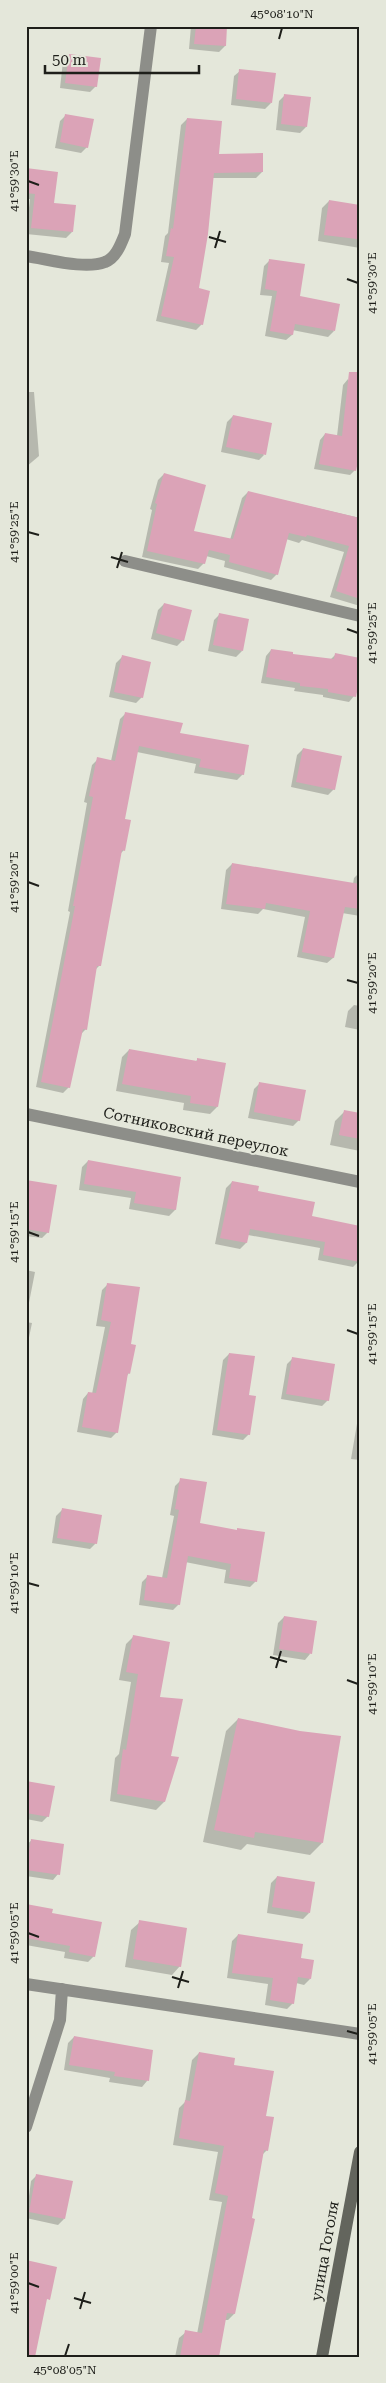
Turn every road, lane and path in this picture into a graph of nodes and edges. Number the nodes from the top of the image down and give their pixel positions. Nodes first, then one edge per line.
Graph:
1 (150, 26) edge
2 (26, 256) edge
3 (125, 561) dead end
4 (360, 616) edge
5 (26, 1114) edge
6 (360, 1182) edge
7 (26, 1984) edge
8 (62, 1989) junction
9 (360, 2034) edge
10 (26, 2127) edge
11 (360, 2152) edge
12 (322, 2357) edge

1 - 2 street
3 - 4 street
5 - 6 street, Сотниковский переулок
7 - 8 street
8 - 9 street
8 - 10 street
11 - 12 main road, улица Гоголя

